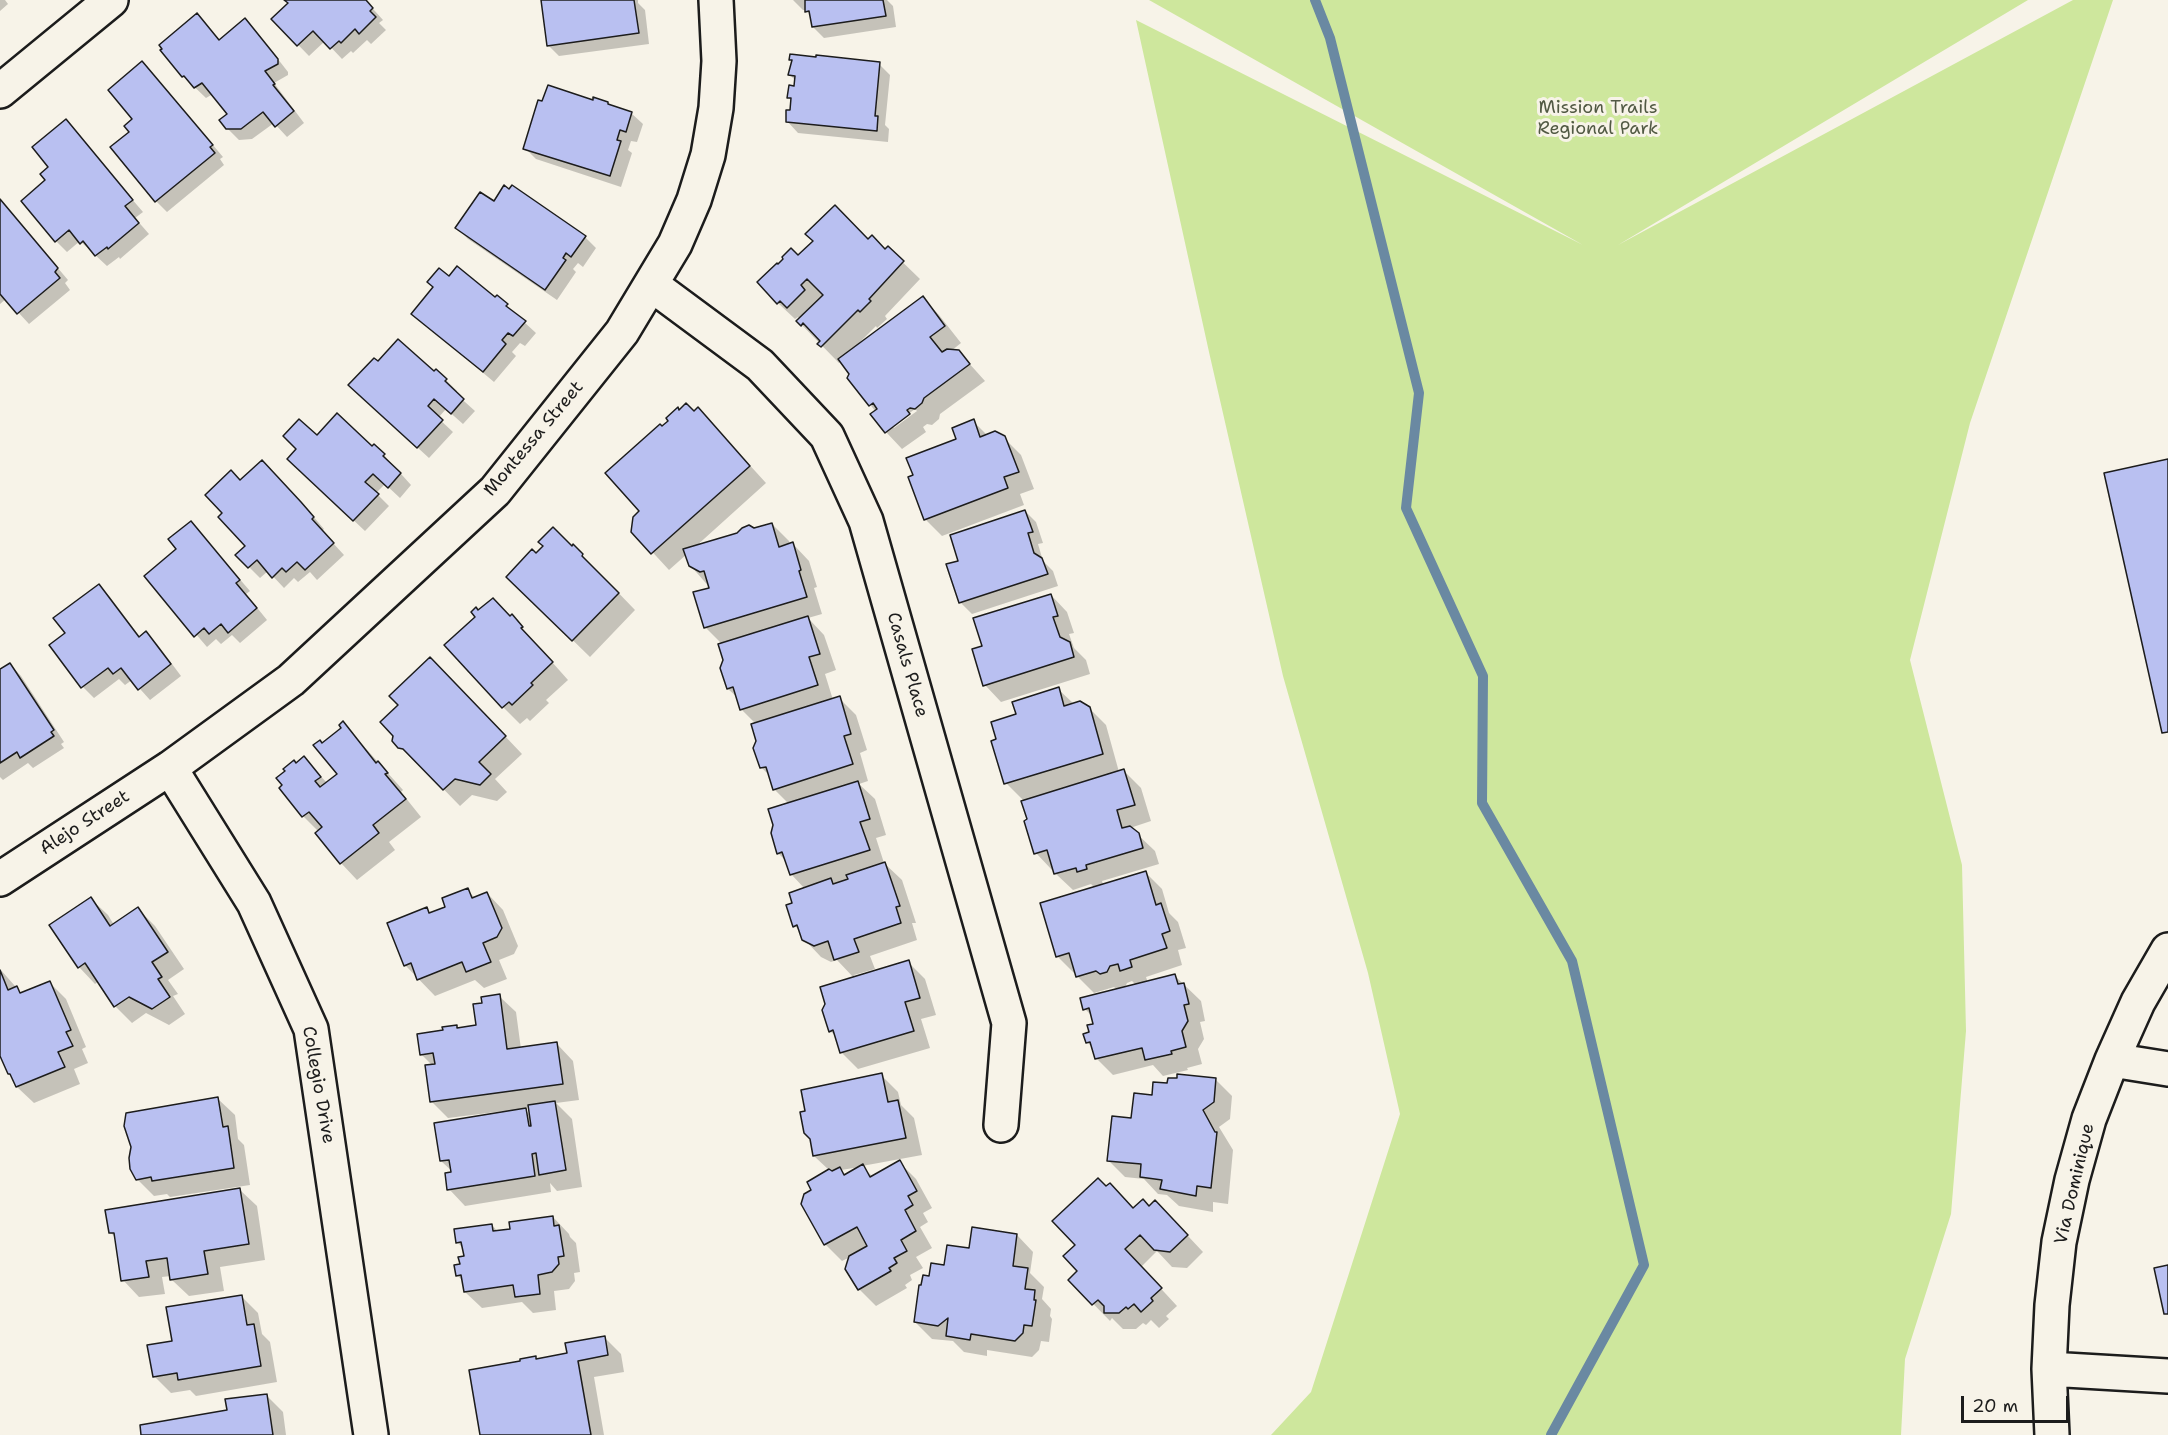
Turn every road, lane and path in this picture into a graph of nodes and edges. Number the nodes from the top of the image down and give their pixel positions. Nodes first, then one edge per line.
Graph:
1 (111, 0) edge
2 (716, 0) edge
3 (0, 91) edge
4 (652, 285) junction
5 (170, 768) junction
6 (0, 879) edge
7 (2168, 950) edge
8 (2112, 1060) junction
9 (2168, 1069) edge
10 (1001, 1125) dead end
11 (2049, 1369) junction
12 (2168, 1376) edge
13 (371, 1435) edge
14 (2052, 1435) edge

1 - 3 street
2 - 4 street, Montessa Street
4 - 5 street, Montessa Street
4 - 10 street, Casals Place
5 - 6 street, Alejo Street
5 - 13 street, Collegio Drive
7 - 8 street, Via Dominique
8 - 9 street
8 - 11 street, Via Dominique
11 - 12 street
11 - 14 street, Via Dominique

